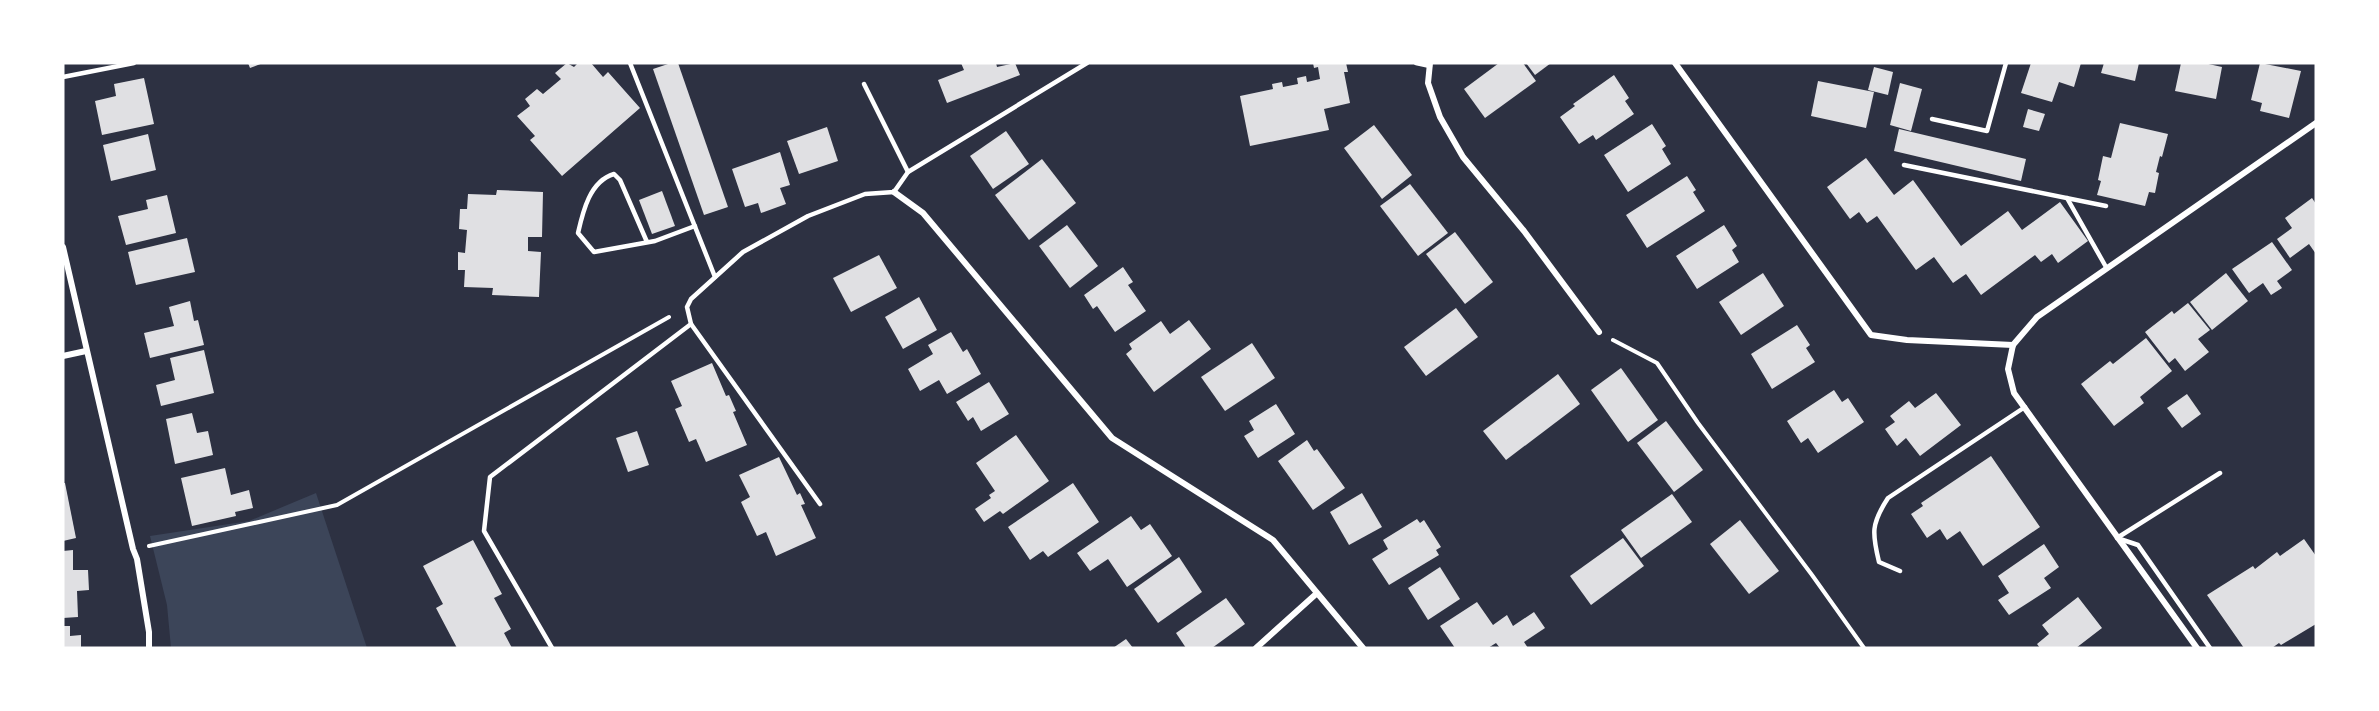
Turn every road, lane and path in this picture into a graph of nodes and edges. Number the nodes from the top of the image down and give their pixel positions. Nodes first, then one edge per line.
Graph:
1 (134, 63) edge
2 (630, 63) edge
3 (1087, 63) edge
4 (1416, 63) edge
5 (1675, 63) edge
6 (2006, 63) edge
7 (1430, 65) edge
8 (63, 77) edge
9 (864, 84) dead end
10 (1932, 119) dead end
11 (2316, 123) edge
12 (1904, 165) dead end
13 (908, 172) junction
14 (894, 192) junction
15 (2067, 198) junction
16 (2106, 206) dead end
17 (695, 226) junction
18 (647, 242) junction
19 (63, 247) edge
20 (2106, 267) junction
21 (716, 277) junction
22 (687, 307) junction
23 (692, 324) junction
24 (1599, 332) joint
25 (2013, 345) junction
26 (86, 351) junction
27 (63, 356) edge
28 (2025, 407) junction
29 (2220, 473) dead end
30 (820, 504) dead end
31 (2117, 538) junction
32 (133, 549) junction
33 (1900, 571) dead end
34 (1316, 594) junction
35 (149, 648) edge
36 (552, 648) edge
37 (1256, 648) edge
38 (1363, 648) edge
39 (1864, 648) edge
40 (2197, 648) edge
41 (2210, 648) edge

1 - 8 lane
2 - 17 lane
3 - 13 lane
4 - 7 lane
5 - 25 street
6 - 10 lane
7 - 24 street
9 - 13 lane
11 - 20 street
12 - 15 lane
13 - 14 lane
14 - 21 lane
14 - 34 street
15 - 16 lane
15 - 20 lane
17 - 18 lane
17 - 21 lane
18 - 18 lane
19 - 26 street
20 - 25 street
21 - 22 lane
22 - 23 lane
22 - 32 path
23 - 30 lane
23 - 36 lane
24 - 39 path
25 - 28 street
26 - 27 street
26 - 32 street
28 - 31 street
28 - 33 lane
29 - 31 lane
31 - 40 street
31 - 41 lane
32 - 35 street
34 - 37 street
34 - 38 street

